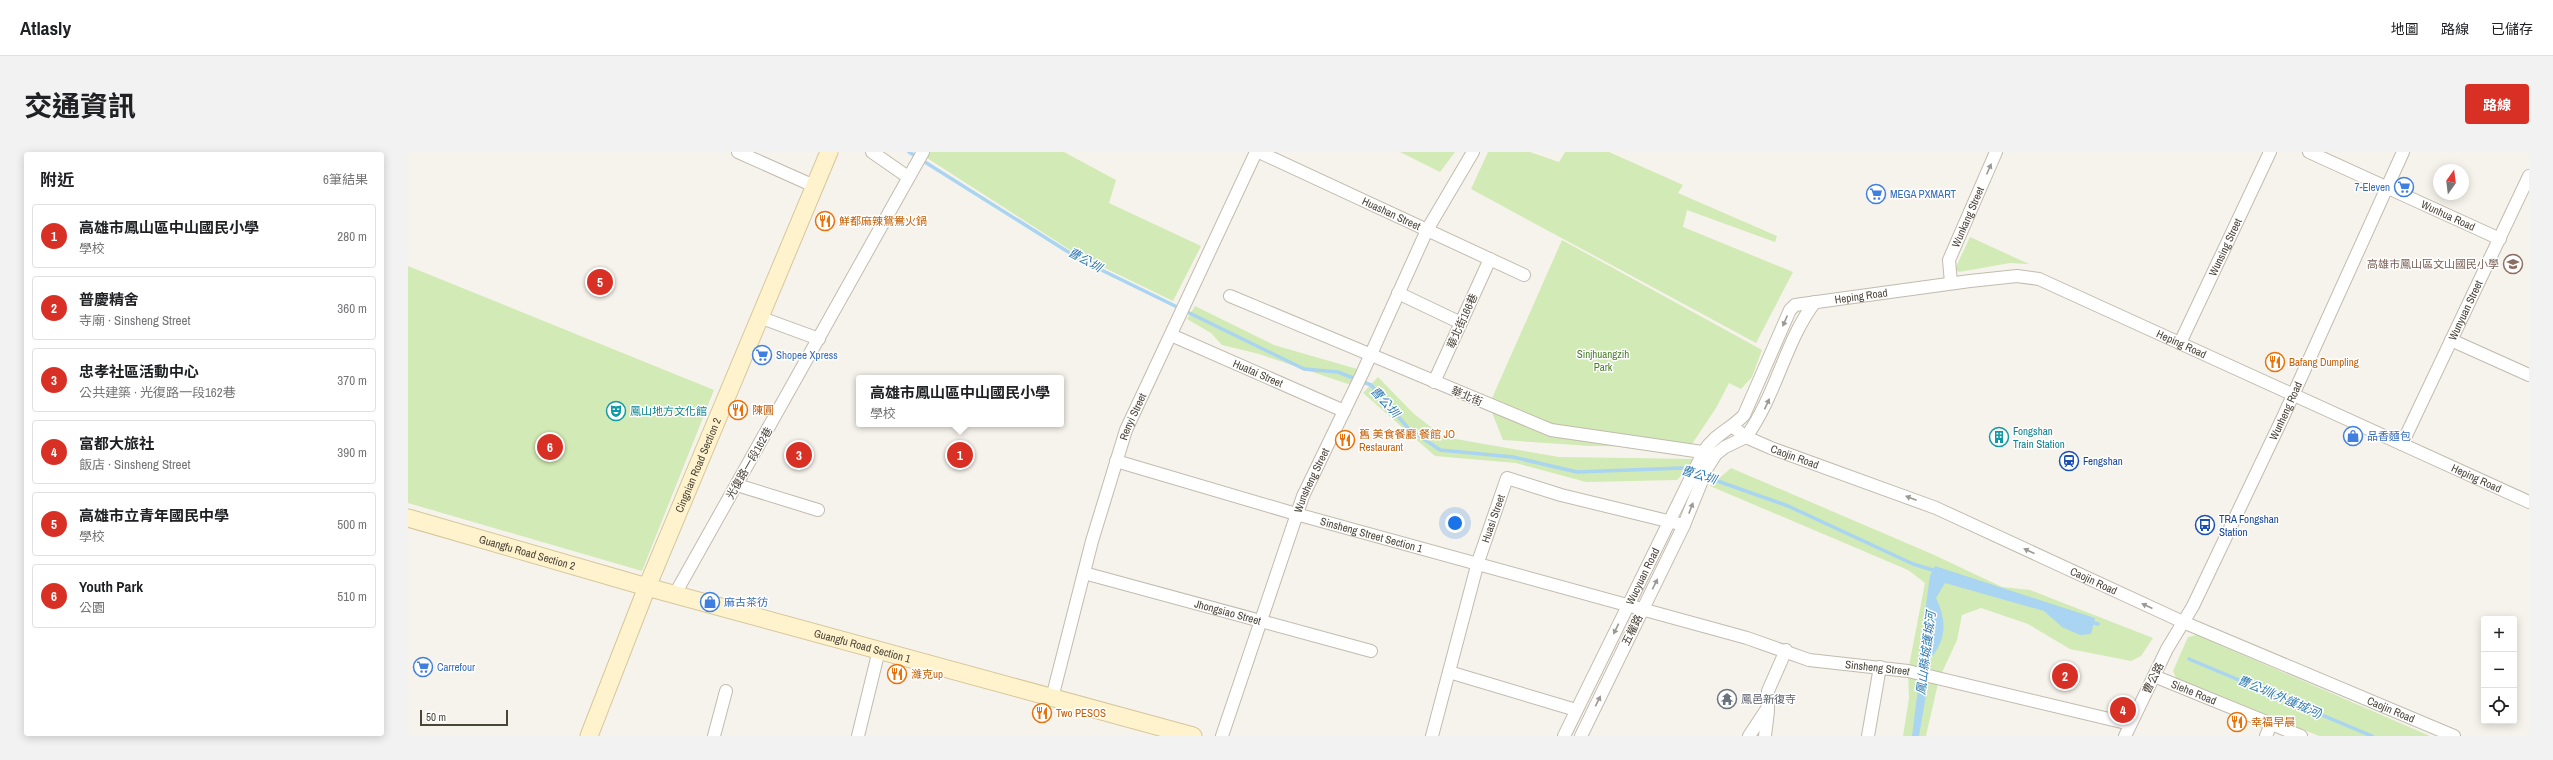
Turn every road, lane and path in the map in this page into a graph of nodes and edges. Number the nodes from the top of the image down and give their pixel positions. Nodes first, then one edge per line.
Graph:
1 (738, 152) edge
2 (829, 152) edge
3 (872, 152) edge
4 (1257, 152) edge
5 (1473, 152) edge
6 (1996, 152) edge
7 (2270, 152) edge
8 (2309, 152) edge
9 (2403, 152) edge
10 (920, 156) edge
11 (2529, 176) edge
12 (908, 177) junction
13 (814, 186) junction
14 (2386, 189) junction
15 (1427, 230) junction
16 (2500, 239) junction
17 (1490, 259) junction
18 (1524, 274) dead end
19 (1951, 283) junction
20 (1398, 294) junction
21 (1230, 296) dead end
22 (1815, 302) junction
23 (759, 317) junction
24 (1461, 323) junction
25 (1171, 335) junction
26 (819, 339) junction
27 (2451, 340) junction
28 (2180, 343) junction
29 (1370, 354) junction
30 (2529, 376) edge
31 (1434, 382) junction
32 (2293, 396) junction
33 (1344, 411) junction
34 (1733, 428) junction
35 (1746, 437) junction
36 (2402, 444) junction
37 (1708, 456) junction
38 (1116, 461) junction
39 (737, 485) junction
40 (1693, 485) junction
41 (2529, 502) edge
42 (818, 510) dead end
43 (1296, 514) junction
44 (408, 518) edge
45 (1669, 521) junction
46 (1684, 525) junction
47 (1478, 562) junction
48 (1084, 573) junction
49 (647, 587) junction
50 (675, 594) junction
51 (1627, 605) junction
52 (1642, 609) junction
53 (1260, 620) junction
54 (2183, 622) junction
55 (879, 650) junction
56 (1786, 650) junction
57 (1371, 651) dead end
58 (1880, 667) junction
59 (1449, 672) junction
60 (2154, 676) junction
61 (726, 691) dead end
62 (1052, 698) junction
63 (1768, 707) junction
64 (1576, 710) junction
65 (2130, 724) junction
66 (2271, 724) junction
67 (589, 736) edge
68 (714, 736) edge
69 (858, 736) edge
70 (1192, 736) edge
71 (1222, 736) edge
72 (1432, 736) edge
73 (1564, 736) edge
74 (1581, 736) edge
75 (1749, 736) edge
76 (1765, 736) edge
77 (1868, 736) edge
78 (2125, 736) edge
79 (2266, 736) edge
80 (2301, 736) edge
81 (2454, 736) edge

1 - 13 street
2 - 13 street, Cingnian Road Section 2
3 - 12 street
4 - 15 street, Huashan Street
4 - 25 street, Renyi Street
5 - 15 street, Wunsheng Street
19 -> 6 street, Wunkang Street
7 - 28 street, Wunsing Street
8 - 14 street, Wunhua Road
9 - 14 street, Wunheng Road
10 - 12 street, 光復路一段162巷
11 - 16 street, Wunyuan Street
12 - 26 street, 光復路一段162巷
13 - 23 street, Cingnian Road Section 2
14 - 16 street, Wunhua Road
14 - 32 street, Wunheng Road
15 - 17 street, Huashan Street
15 - 20 street, Wunsheng Street
16 - 27 street, Wunyuan Street
17 - 18 street, Huashan Street
17 - 24 street, 華北街166巷
19 - 22 street, Heping Road
19 - 28 street, Heping Road
20 - 24 street
20 - 29 street, Wunsheng Street
21 - 29 street, 華北街
22 -> 34 street, Heping Road
35 -> 22 street
23 - 26 street
23 - 49 street, Cingnian Road Section 2
24 - 31 street, 華北街166巷
25 - 33 street, Huatai Street
25 - 38 street, Renyi Street
26 - 39 street, 光復路一段162巷
27 - 30 street
27 - 36 street, Wunyuan Street
28 - 32 street, Heping Road
29 - 31 street, 華北街
29 - 33 street, Wunsheng Street
31 - 37 street, 華北街
32 - 36 street, Heping Road
32 - 54 street, Wunheng Road
33 - 43 street, Wunsheng Street
34 - 35 street, Caojin Road
34 - 37 street, Wucyuan Road
35 - 37 street
54 -> 35 street, Caojin Road
36 - 41 street, Heping Road
37 - 40 street, Wucyuan Road
38 - 43 street, Sinsheng Street Section 1
38 - 48 street, Renyi Street
39 - 42 street
39 - 50 street, 光復路一段162巷
40 - 45 street, Wucyuan Road
46 -> 40 street, 五權路
43 - 47 street, Sinsheng Street Section 1
43 - 53 street, Wunsheng Street
44 - 49 street, Guangfu Road Section 2
45 - 46 street, Huasi Street
45 - 47 street, Huasi Street
45 - 51 street, Wucyuan Road
52 -> 46 street, 五權路
47 - 51 street, Sinsheng Street Section 1
47 - 59 street, Huasi Street
48 - 53 street, Jhongsiao Street
48 - 62 street, Renyi Street
49 - 50 street, Guangfu Road Section 1
49 - 67 street, Cingnian Road Section 2
50 - 55 street, Guangfu Road Section 1
51 - 52 street, Sinsheng Street
51 -> 64 street, Wucyuan Road
52 - 56 street, Sinsheng Street
74 -> 52 street, 五權路
53 - 57 street, Jhongsiao Street
53 - 71 street, Wunsheng Street
54 - 60 street, 曹公路
54 - 81 street, Caojin Road
55 - 62 street, Guangfu Road Section 1
55 - 69 street
56 - 58 street, Sinsheng Street
56 - 63 street
58 - 65 street, Sinsheng Street
58 - 77 street
59 - 64 street
59 - 72 street, Huasi Street
60 - 65 street, 曹公路
60 - 66 street, Siehe Road
61 - 68 street
62 - 70 street, Guangfu Road Section 1
63 - 75 street
63 - 76 street
64 - 73 street, Wucyuan Road
65 - 78 street, 曹公路
66 - 79 street
66 - 80 street, Siehe Road

